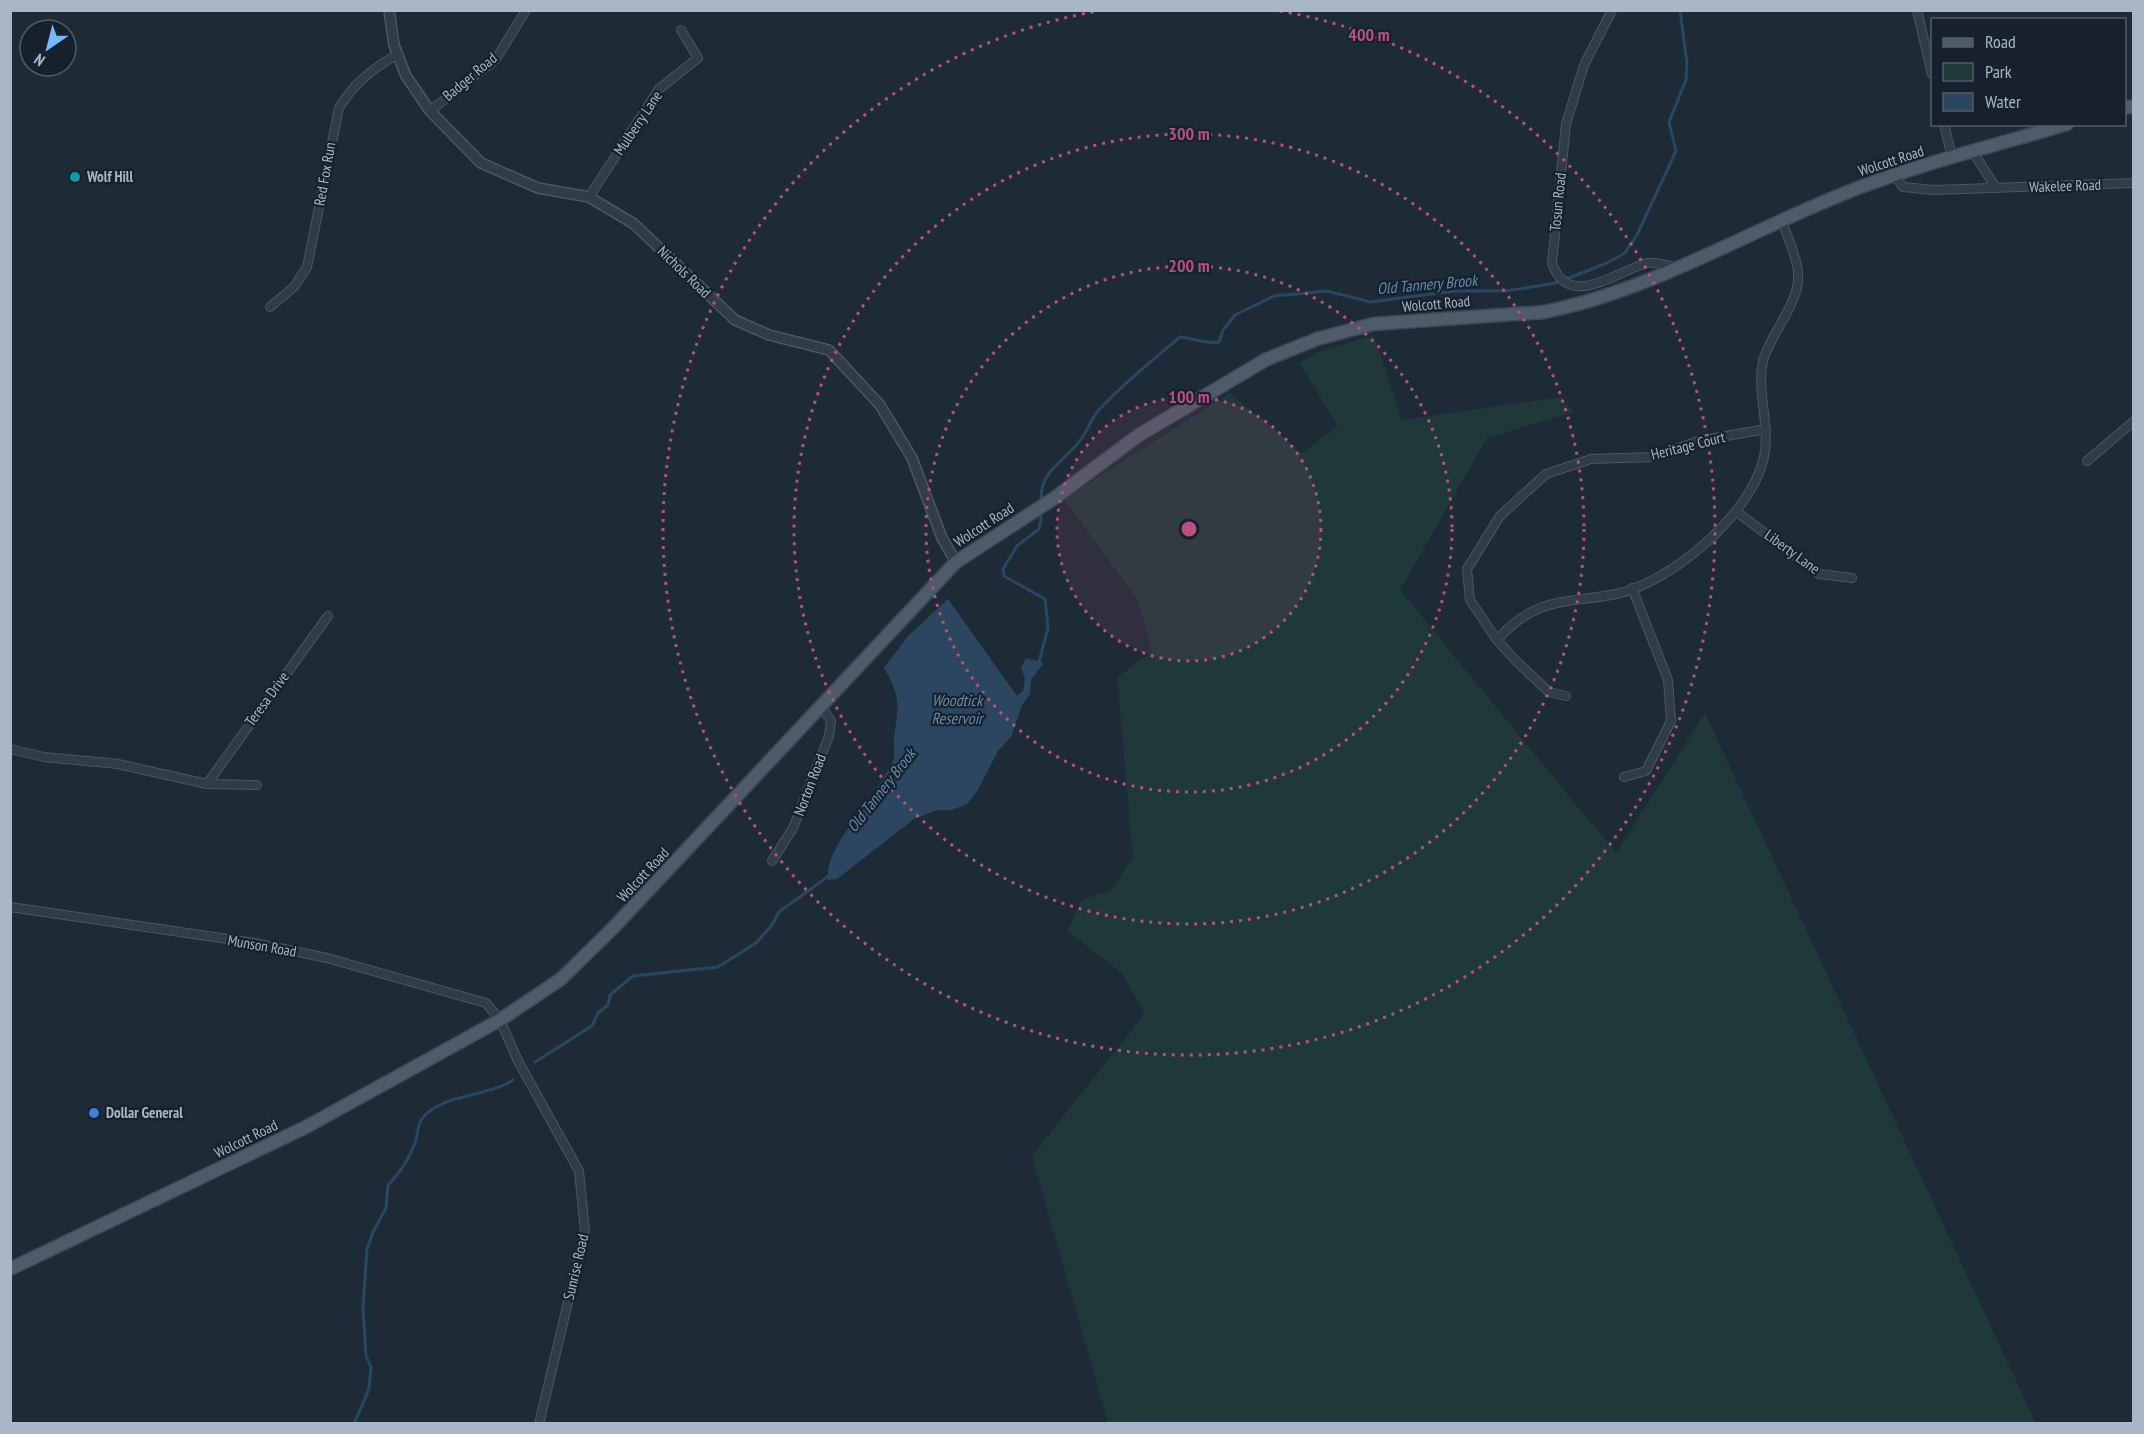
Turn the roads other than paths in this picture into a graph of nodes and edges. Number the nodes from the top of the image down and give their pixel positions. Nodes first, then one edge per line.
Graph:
1 (389, 10) edge
2 (526, 10) edge
3 (1612, 10) edge
4 (1917, 10) edge
5 (681, 30) dead end
6 (398, 54) junction
7 (1931, 70) edge
8 (430, 111) junction
9 (1944, 126) edge
10 (2060, 126) edge
11 (1973, 152) junction
12 (1952, 157) junction
13 (1895, 176) junction
14 (2133, 183) edge
15 (1996, 188) junction
16 (589, 197) junction
17 (1782, 221) junction
18 (1675, 267) junction
19 (270, 307) dead end
20 (2133, 422) edge
21 (1766, 429) junction
22 (2087, 461) dead end
23 (1737, 512) junction
24 (956, 562) junction
25 (1852, 578) dead end
26 (1632, 588) junction
27 (328, 616) dead end
28 (1497, 640) junction
29 (1566, 696) dead end
30 (820, 706) junction
31 (10, 750) edge
32 (1624, 777) dead end
33 (207, 784) junction
34 (257, 785) dead end
35 (772, 861) dead end
36 (10, 907) edge
37 (500, 1020) junction
38 (10, 1269) edge
39 (539, 1424) edge

1 - 6 street, Nichols Road
2 - 8 street, Badger Road
3 - 18 street, Tosun Road
4 - 7 street
5 - 16 street, Mulberry Lane
6 - 8 street, Nichols Road
6 - 19 street, Red Fox Run
8 - 16 street, Nichols Road
9 - 12 street
10 - 11 main road, Wolcott Road
11 - 12 main road, Wolcott Road
11 - 15 street
12 - 13 main road, Wolcott Road
13 - 15 street, Wakelee Road
13 - 17 main road, Wolcott Road
14 - 15 street, Wakelee Road
16 - 24 street, Nichols Road
17 - 18 main road, Wolcott Road
17 - 21 street
18 - 24 main road, Wolcott Road
20 - 22 street
21 - 23 street
21 - 28 street, Heritage Court
23 - 25 street, Liberty Lane
23 - 26 street
24 - 30 main road, Wolcott Road
26 - 28 street
26 - 32 street
27 - 33 street, Teresa Drive
28 - 29 street, Heritage Court
30 - 35 street, Norton Road
30 - 37 main road, Wolcott Road
31 - 33 street
33 - 34 street
36 - 37 street, Munson Road
37 - 38 main road, Wolcott Road
37 - 39 street, Sunrise Road

